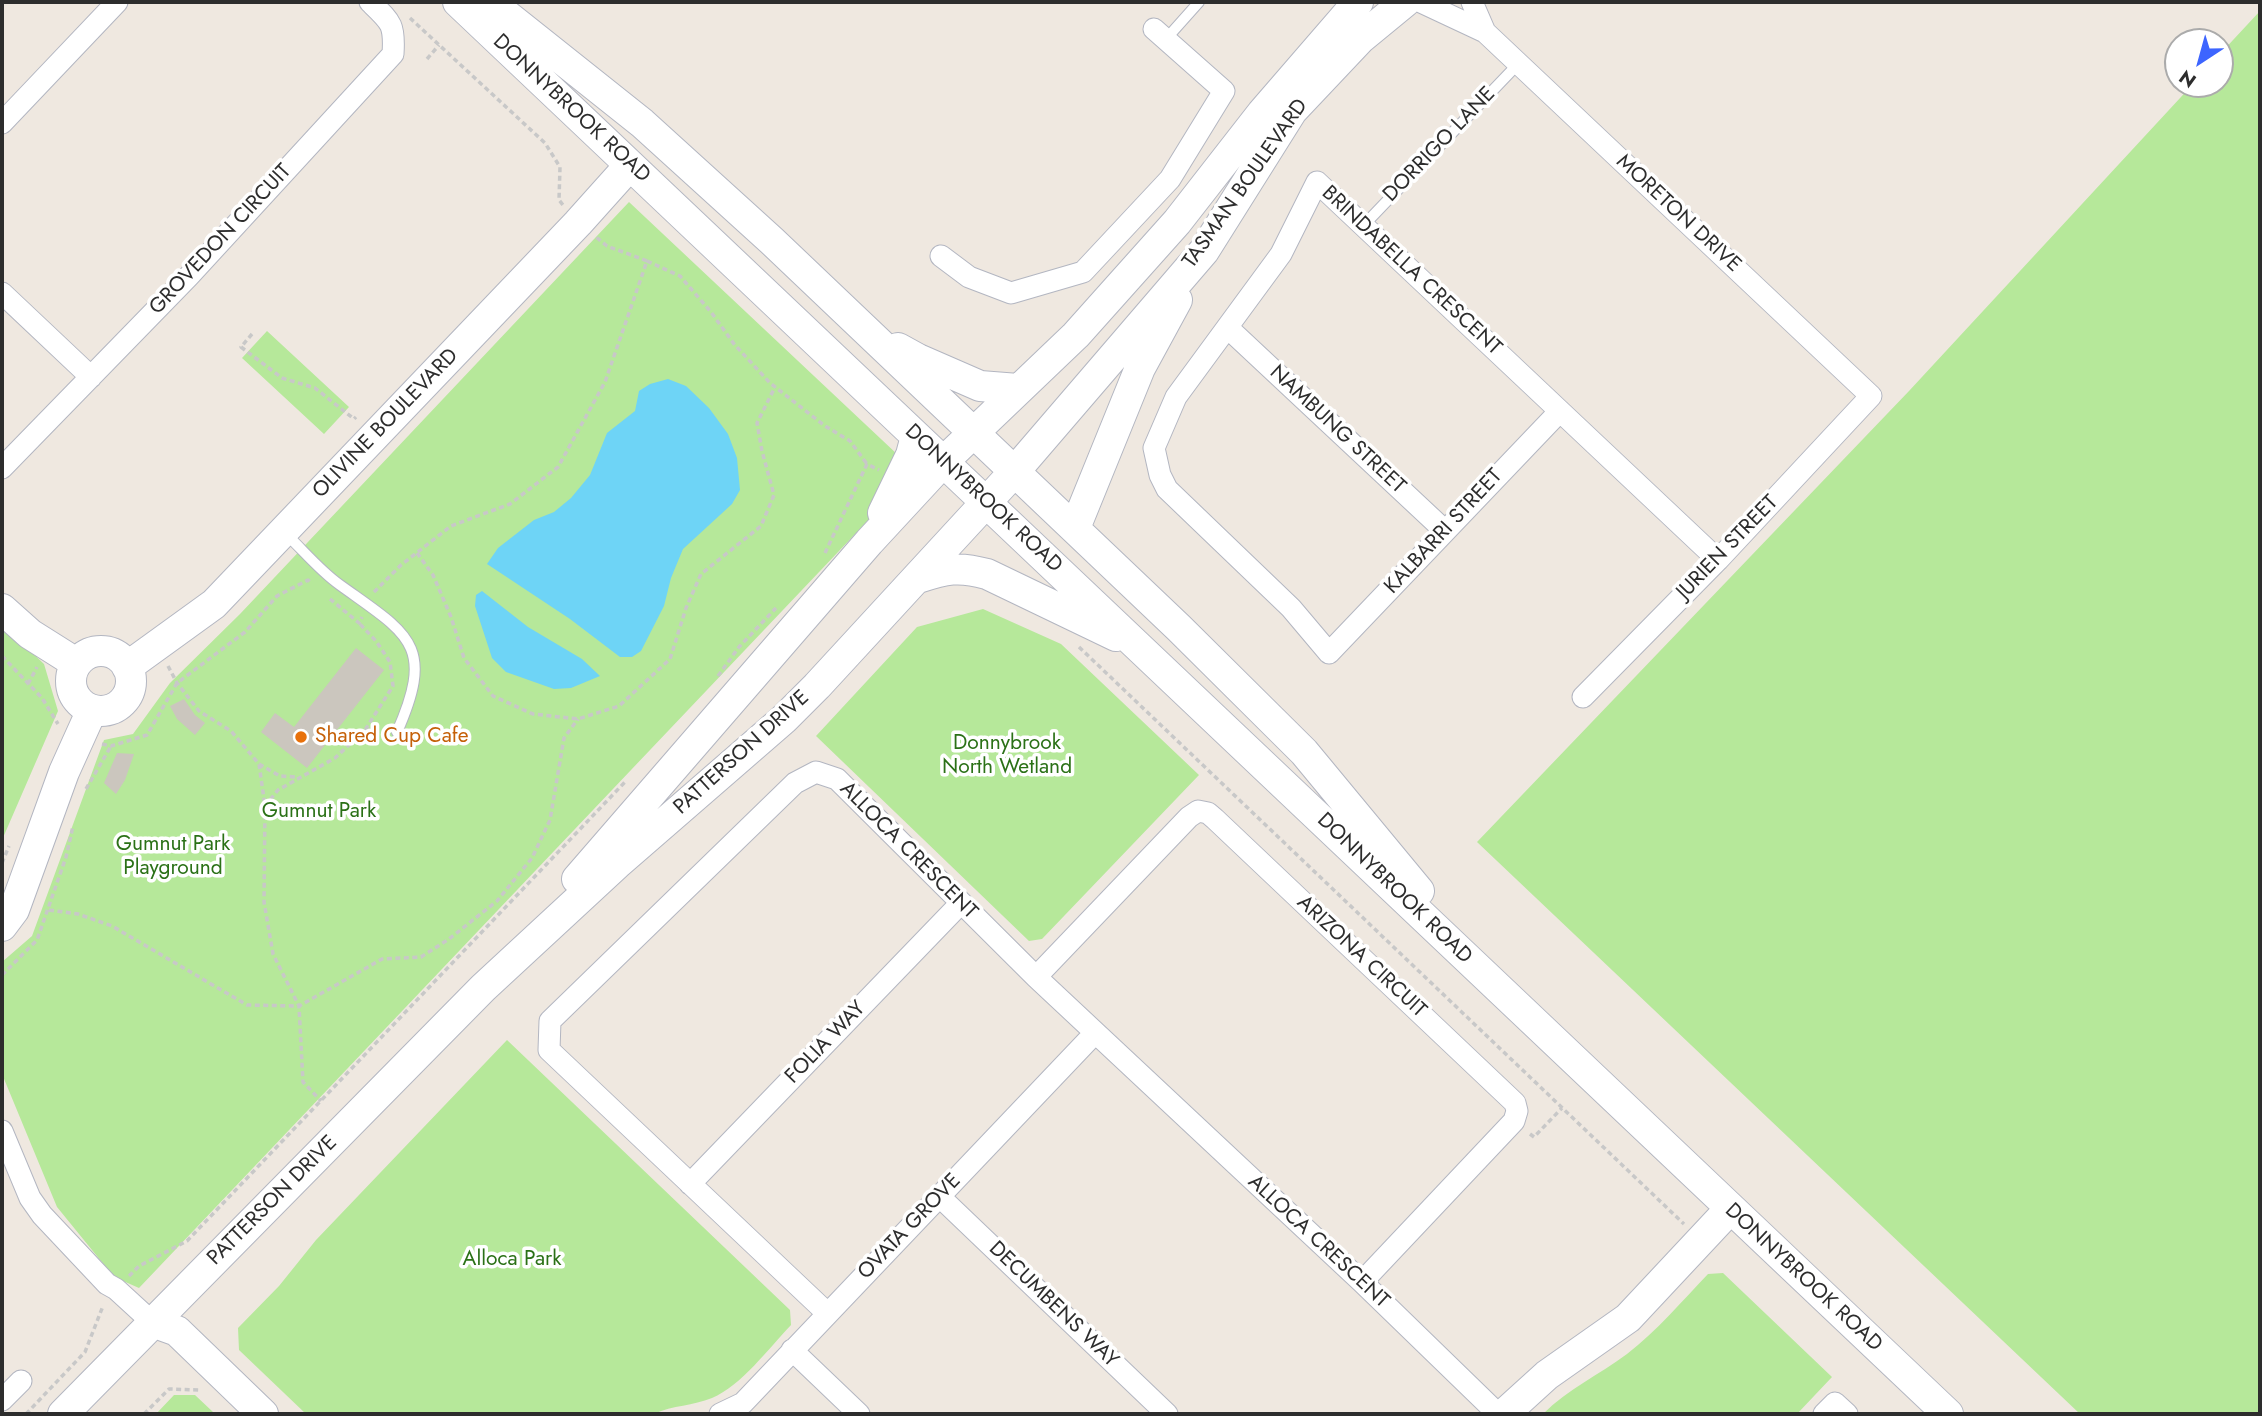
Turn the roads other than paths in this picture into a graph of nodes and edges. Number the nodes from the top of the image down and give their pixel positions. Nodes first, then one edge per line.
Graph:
1 (117, 2) edge
2 (370, 2) edge
3 (458, 2) edge
4 (490, 2) edge
5 (1199, 2) edge
6 (1358, 2) edge
7 (1405, 2) edge
8 (1421, 2) edge
9 (1472, 2) edge
10 (1485, 32) junction
11 (1160, 34) joint
12 (1518, 64) junction
13 (2, 122) edge
14 (630, 165) junction
15 (1363, 226) junction
16 (1204, 251) junction
17 (941, 256) dead end
18 (2, 292) edge
19 (1228, 328) junction
20 (865, 329) junction
21 (91, 377) junction
22 (1018, 389) junction
23 (1871, 396) joint
24 (1559, 411) junction
25 (974, 432) junction
26 (916, 436) junction
27 (943, 462) junction
28 (2, 468) edge
29 (1015, 471) junction
30 (986, 503) junction
31 (1075, 528) junction
32 (283, 531) junction
33 (1445, 531) junction
34 (869, 542) junction
35 (1718, 560) junction
36 (918, 578) junction
37 (2, 609) edge
38 (1141, 649) junction
39 (1329, 653) joint
40 (76, 663) junction
41 (127, 667) junction
42 (1583, 697) dead end
43 (93, 709) junction
44 (397, 732) dead end
45 (961, 903) junction
46 (2, 926) edge
47 (1036, 977) junction
48 (483, 988) junction
49 (1507, 996) junction
50 (1095, 1033) junction
51 (2, 1131) edge
52 (690, 1184) junction
53 (939, 1196) junction
54 (1730, 1209) junction
55 (1362, 1282) junction
56 (827, 1313) junction
57 (152, 1322) junction
58 (792, 1350) junction
59 (20, 1381) dead end
60 (2, 1400) edge
61 (63, 1414) edge
62 (263, 1414) edge
63 (720, 1414) edge
64 (859, 1414) edge
65 (1167, 1414) edge
66 (1499, 1414) edge
67 (1504, 1414) edge
68 (1824, 1414) edge
69 (1847, 1414) edge
70 (1948, 1414) edge

1 - 13 street
2 - 21 street, GROVEDON CIRCUIT
3 - 14 street, DONNYBROOK ROAD
4 - 20 street, DONNYBROOK ROAD
5 - 11 lane
6 - 22 street, TASMAN BOULEVARD
7 - 16 street, TASMAN BOULEVARD
8 - 10 street, MORETON DRIVE
9 - 10 street, MORETON DRIVE
10 - 12 street, MORETON DRIVE
11 - 17 street
12 - 15 lane, DORRIGO LANE
12 - 23 street, MORETON DRIVE
14 - 26 street, DONNYBROOK ROAD
14 - 32 street, OLIVINE BOULEVARD
15 - 19 street, BRINDABELLA CRESCENT
15 - 24 street, BRINDABELLA CRESCENT
16 - 29 street, TASMAN BOULEVARD
16 - 31 street
18 - 21 street
19 - 33 street, NAMBUNG STREET
19 - 39 street, BRINDABELLA CRESCENT
20 - 22 street
20 - 25 street, DONNYBROOK ROAD
21 - 28 street, GROVEDON CIRCUIT
22 - 25 street, TASMAN BOULEVARD
23 - 35 street, JURIEN STREET
24 - 33 street, KALBARRI STREET
24 - 35 street, BRINDABELLA CRESCENT
25 - 27 street, TASMAN BOULEVARD
25 - 29 street, DONNYBROOK ROAD
26 - 27 street, DONNYBROOK ROAD
26 - 34 street
27 - 30 street, DONNYBROOK ROAD
27 - 34 street, PATTERSON DRIVE
29 - 30 street, TASMAN BOULEVARD
29 - 31 street, DONNYBROOK ROAD
30 - 36 street, PATTERSON DRIVE
30 - 38 street, DONNYBROOK ROAD
31 - 49 street, DONNYBROOK ROAD
32 - 41 street, OLIVINE BOULEVARD
32 - 44 lane
33 - 39 street, KALBARRI STREET
34 - 48 street, PATTERSON DRIVE
35 - 42 street, JURIEN STREET
36 - 38 street
36 - 48 street, PATTERSON DRIVE
37 - 40 street
38 - 49 street, DONNYBROOK ROAD
40 - 41 street
40 - 43 street
41 - 43 street
43 - 46 street
45 - 47 street, ALLOCA CRESCENT
45 - 52 street, FOLIA WAY
45 - 52 street, ALLOCA CRESCENT
47 - 50 street, ALLOCA CRESCENT
47 - 55 street, ARIZONA CIRCUIT
48 - 57 street, PATTERSON DRIVE
49 - 54 street, DONNYBROOK ROAD
50 - 53 street, OVATA GROVE
50 - 55 street, ALLOCA CRESCENT
51 - 57 street
52 - 56 street, ALLOCA CRESCENT
53 - 56 street, OVATA GROVE
53 - 65 street, DECUMBENS WAY
54 - 67 street
54 - 70 street, DONNYBROOK ROAD
55 - 66 street, ALLOCA CRESCENT
56 - 58 street, OVATA GROVE
57 - 61 street, PATTERSON DRIVE
57 - 62 street
58 - 63 street, OVATA GROVE
58 - 64 street
59 - 60 street
68 - 69 street

